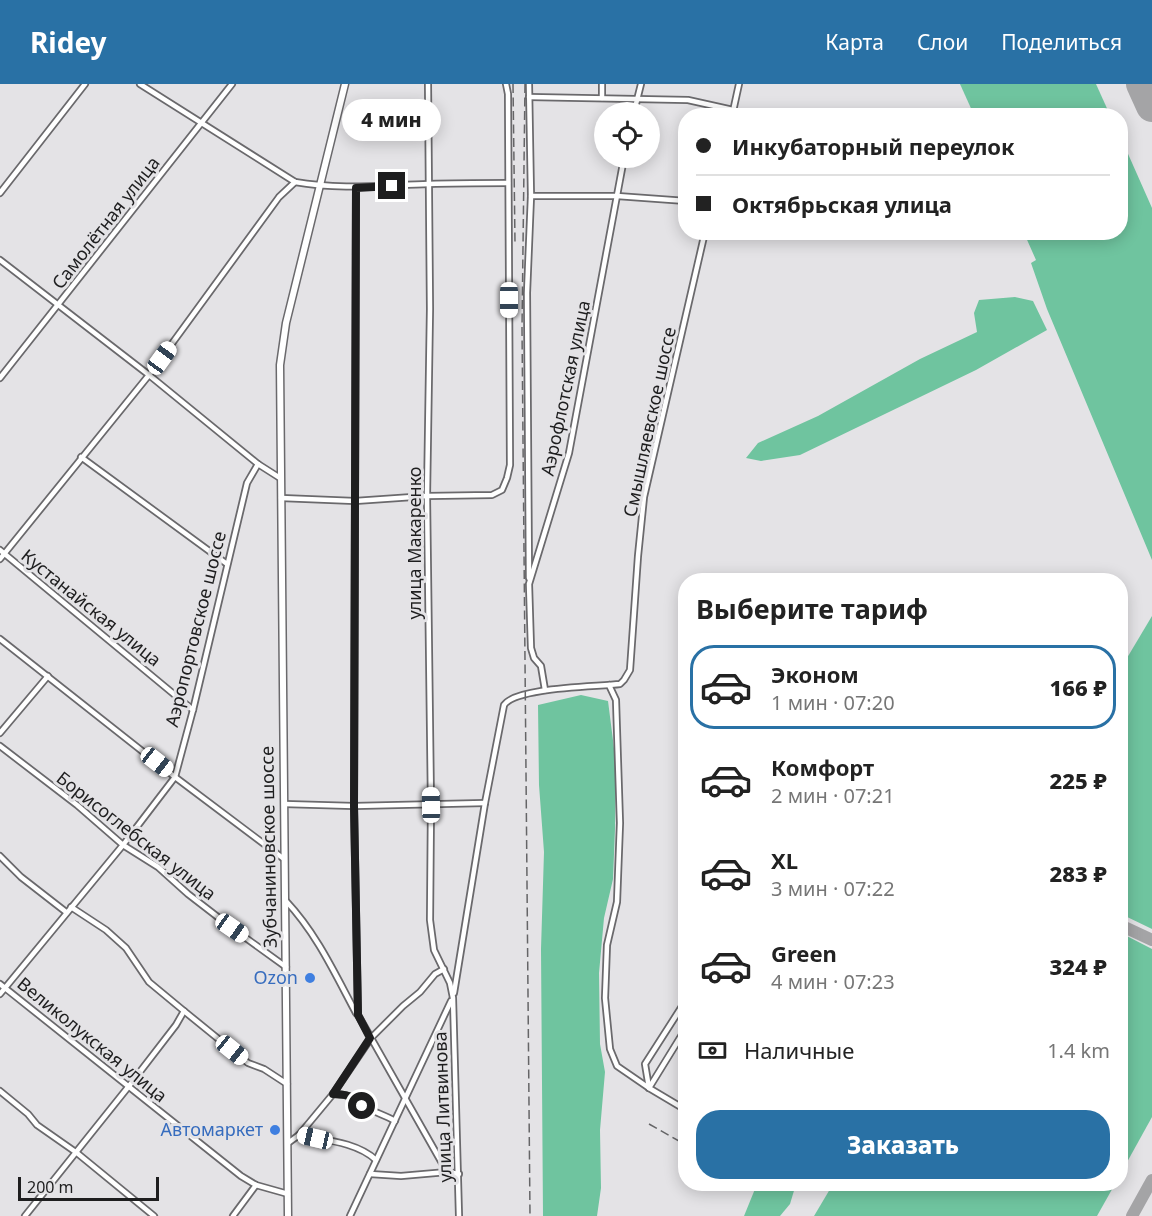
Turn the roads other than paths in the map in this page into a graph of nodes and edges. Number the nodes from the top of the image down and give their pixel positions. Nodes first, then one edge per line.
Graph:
1 (85, 84) edge
2 (140, 84) edge
3 (232, 84) edge
4 (345, 84) edge
5 (428, 84) edge
6 (506, 84) edge
7 (529, 84) edge
8 (602, 84) edge
9 (641, 84) edge
10 (739, 84) edge
11 (529, 97) junction
12 (602, 98) junction
13 (638, 98) junction
14 (637, 102) edge
15 (715, 108) edge
16 (733, 108) edge
17 (202, 124) junction
18 (622, 168) edge
19 (295, 182) junction
20 (508, 183) junction
21 (429, 184) junction
22 (320, 186) junction
23 (356, 188) junction
24 (0, 193) edge
25 (531, 196) junction
26 (617, 196) junction
27 (678, 200) edge
28 (703, 240) edge
29 (0, 260) edge
30 (58, 307) junction
31 (149, 375) junction
32 (0, 378) edge
33 (81, 458) junction
34 (258, 464) junction
35 (280, 478) junction
36 (427, 496) junction
37 (281, 498) junction
38 (355, 501) junction
39 (2, 552) edge
40 (0, 559) edge
41 (227, 564) junction
42 (529, 584) junction
43 (0, 639) edge
44 (48, 676) junction
45 (609, 686) junction
46 (545, 690) junction
47 (194, 710) junction
48 (0, 733) edge
49 (0, 746) edge
50 (175, 777) junction
51 (485, 803) junction
52 (284, 804) junction
53 (431, 805) junction
54 (354, 806) junction
55 (123, 845) junction
56 (0, 856) edge
57 (284, 859) junction
58 (285, 900) junction
59 (71, 907) junction
60 (66, 912) junction
61 (286, 967) junction
62 (444, 969) junction
63 (0, 984) edge
64 (5, 988) junction
65 (0, 994) edge
66 (453, 998) junction
67 (184, 1011) junction
68 (678, 1012) edge
69 (358, 1015) junction
70 (370, 1038) junction
71 (678, 1041) edge
72 (287, 1084) junction
73 (129, 1086) junction
74 (649, 1088) junction
75 (0, 1091) edge
76 (333, 1094) junction
77 (405, 1101) junction
78 (678, 1105) edge
79 (395, 1121) junction
80 (299, 1135) junction
81 (288, 1143) junction
82 (77, 1153) junction
83 (376, 1160) junction
84 (447, 1173) junction
85 (370, 1174) junction
86 (459, 1174) junction
87 (256, 1185) junction
88 (288, 1194) junction
89 (25, 1216) edge
90 (154, 1216) edge
91 (233, 1216) edge
92 (288, 1216) edge
93 (350, 1216) edge
94 (459, 1216) edge

1 - 24 street
2 - 17 street
3 - 17 street, Самолётная улица
4 - 22 main road
5 - 21 street, улица Макаренко
6 - 20 street
7 - 11 street
8 - 12 street
9 - 13 street
10 - 16 street
11 - 12 street
11 - 25 street
12 - 13 street
13 - 14 street
13 - 15 street
17 - 19 street
17 - 30 street, Самолётная улица
18 - 26 street, Аэрофлотская улица
19 - 22 street
19 - 31 street
20 - 21 street
20 - 36 street
21 - 23 street
21 - 36 street, улица Макаренко
22 - 23 street
22 - 35 main road
23 - 38 street
25 - 26 street
25 - 42 street
26 - 27 street
26 - 42 street, Аэрофлотская улица
28 - 45 street, Смышляевское шоссе
29 - 30 street
30 - 31 street
30 - 32 street, Самолётная улица
31 - 33 street
31 - 34 street
33 - 39 street
33 - 41 street
34 - 35 street
34 - 41 street, Аэропортовское шоссе
35 - 37 main road, Зубчаниновское шоссе
36 - 38 street
36 - 53 street, улица Макаренко
37 - 38 street
37 - 52 main road, Зубчаниновское шоссе
38 - 54 street
39 - 40 street
39 - 47 street, Кустанайская улица
41 - 47 street, Аэропортовское шоссе
42 - 46 street, Аэрофлотская улица
43 - 44 street
44 - 48 street
44 - 50 street
45 - 46 street
45 - 74 street
46 - 51 street
47 - 50 street, Аэропортовское шоссе
49 - 55 street, Борисоглебская улица
50 - 55 street, Аэропортовское шоссе
50 - 57 street
51 - 53 street
51 - 66 street
52 - 54 street
52 - 57 main road, Зубчаниновское шоссе
53 - 54 street
53 - 62 street, улица Макаренко
54 - 69 street
55 - 59 street, Аэропортовское шоссе
55 - 61 street, Борисоглебская улица
56 - 60 street
57 - 58 main road, Зубчаниновское шоссе
58 - 61 main road, Зубчаниновское шоссе
58 - 69 street
59 - 60 street, Аэропортовское шоссе
59 - 67 street
60 - 64 street, Аэропортовское шоссе
61 - 72 main road, Зубчаниновское шоссе
62 - 66 street, улица Макаренко
62 - 70 street
63 - 64 street, Великолукская улица
64 - 65 street, Аэропортовское шоссе
64 - 73 street, Великолукская улица
66 - 77 street
66 - 86 street, улица Литвинова
67 - 72 street
67 - 73 street
68 - 74 street
69 - 70 street
70 - 76 street
70 - 77 street
71 - 74 street
72 - 81 main road, Зубчаниновское шоссе
73 - 82 street
73 - 87 street, Великолукская улица
74 - 78 street
75 - 82 street
76 - 79 street
76 - 80 street
77 - 79 street
77 - 84 street
79 - 83 street
80 - 81 street
80 - 83 street
81 - 88 main road, Зубчаниновское шоссе
82 - 89 street
82 - 90 street
83 - 85 street
84 - 85 street
84 - 86 street
85 - 93 street
86 - 94 street, улица Литвинова
87 - 88 street, Великолукская улица
87 - 91 street
88 - 92 main road, Зубчаниновское шоссе

